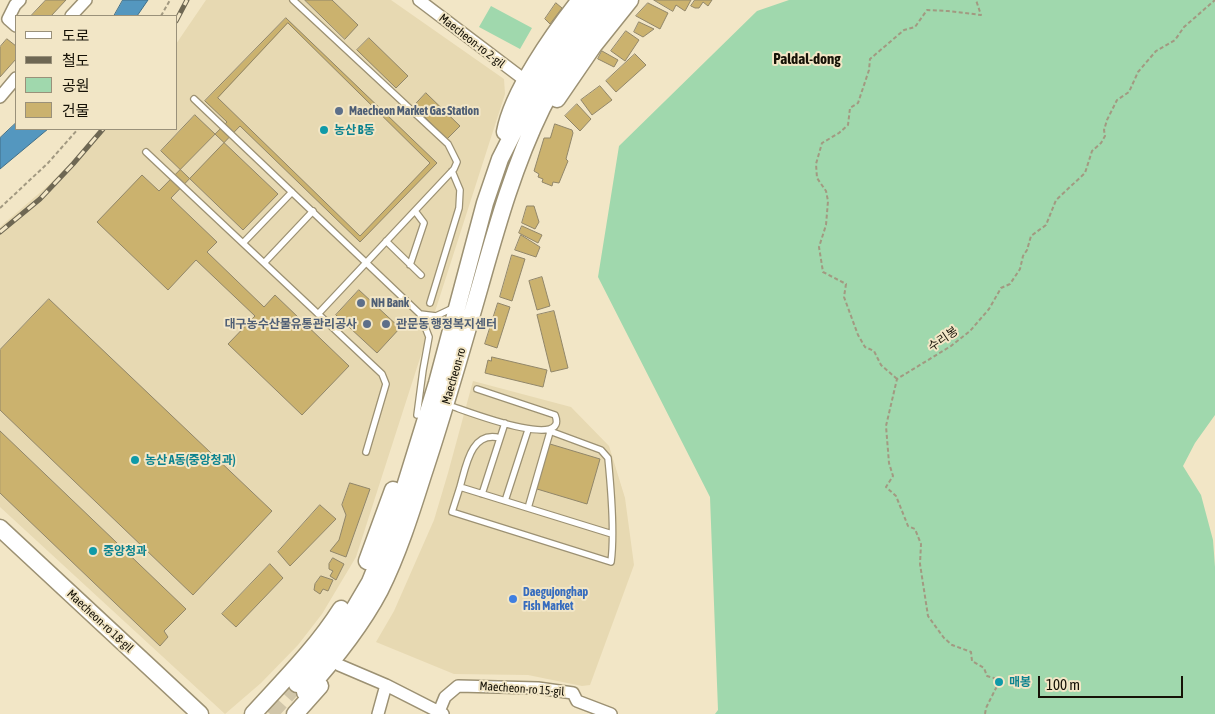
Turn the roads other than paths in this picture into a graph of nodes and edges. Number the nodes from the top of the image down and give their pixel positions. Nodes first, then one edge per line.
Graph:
1 (86, 0) edge
2 (293, 0) edge
3 (419, 0) edge
4 (580, 0) edge
5 (597, 0) edge
6 (615, 0) edge
7 (630, 0) edge
8 (15, 2) edge
9 (72, 15) edge
10 (12, 23) edge
11 (0, 28) edge
12 (15, 79) edge
13 (526, 81) junction
14 (0, 97) edge
15 (194, 99) dead end
16 (527, 142) junction
17 (146, 152) dead end
18 (500, 159) junction
19 (452, 171) junction
20 (292, 192) junction
21 (313, 211) junction
22 (415, 211) junction
23 (386, 241) junction
24 (243, 244) junction
25 (367, 262) junction
26 (264, 263) junction
27 (410, 265) junction
28 (421, 275) dead end
29 (430, 303) dead end
30 (457, 306) junction
31 (318, 314) junction
32 (420, 314) junction
33 (444, 386) junction
34 (477, 389) dead end
35 (454, 407) junction
36 (417, 415) junction
37 (505, 423) junction
38 (528, 430) junction
39 (548, 431) junction
40 (500, 438) junction
41 (366, 452) dead end
42 (460, 487) junction
43 (482, 494) junction
44 (505, 501) junction
45 (528, 508) junction
46 (0, 529) edge
47 (612, 534) junction
48 (339, 665) junction
49 (386, 686) junction
50 (301, 688) tunnel mouth
51 (577, 701) junction
52 (440, 713) edge
53 (200, 714) edge
54 (253, 714) edge
55 (295, 714) edge
56 (378, 714) edge
57 (579, 714) edge
58 (611, 714) edge

1 - 9 street
2 - 19 lane
3 - 13 street, Maecheon-ro 2-gil
4 - 13 main road
5 - 18 main road, Maecheon-ro
6 - 16 main road, Maecheon-ro
7 - 16 main road
8 - 10 street
10 - 11 street
12 - 14 street
13 - 18 main road
15 - 20 lane
16 - 33 main road, Maecheon-ro
17 - 24 lane
18 - 30 main road, Maecheon-ro
19 - 22 lane
19 - 29 lane
20 - 21 lane
20 - 24 lane
21 - 25 lane
21 - 26 lane
22 - 23 lane
22 - 27 lane
23 - 25 lane
23 - 27 lane
24 - 26 lane
25 - 31 lane
25 - 32 lane
26 - 31 lane
27 - 28 lane
30 - 32 lane
30 - 33 main road, Maecheon-ro
31 - 41 lane
32 - 36 lane
33 - 35 main road
33 - 36 main road
33 - 50 main road, Maecheon-ro
34 - 39 lane
35 - 37 lane
35 - 48 main road
36 - 54 main road
37 - 38 lane
37 - 40 lane
38 - 39 lane
38 - 44 lane
39 - 45 lane
39 - 47 lane
40 - 42 lane
40 - 43 lane
42 - 43 lane
42 - 47 lane
43 - 44 lane
44 - 45 lane
45 - 47 lane
46 - 53 main road, Maecheon-ro 18-gil
48 - 49 street, Maecheon-ro 15-gil
48 - 55 main road
49 - 52 street, Maecheon-ro 15-gil
49 - 56 street
51 - 52 street, Maecheon-ro 15-gil
51 - 57 street
51 - 58 street, Maecheon-ro 15-gil

